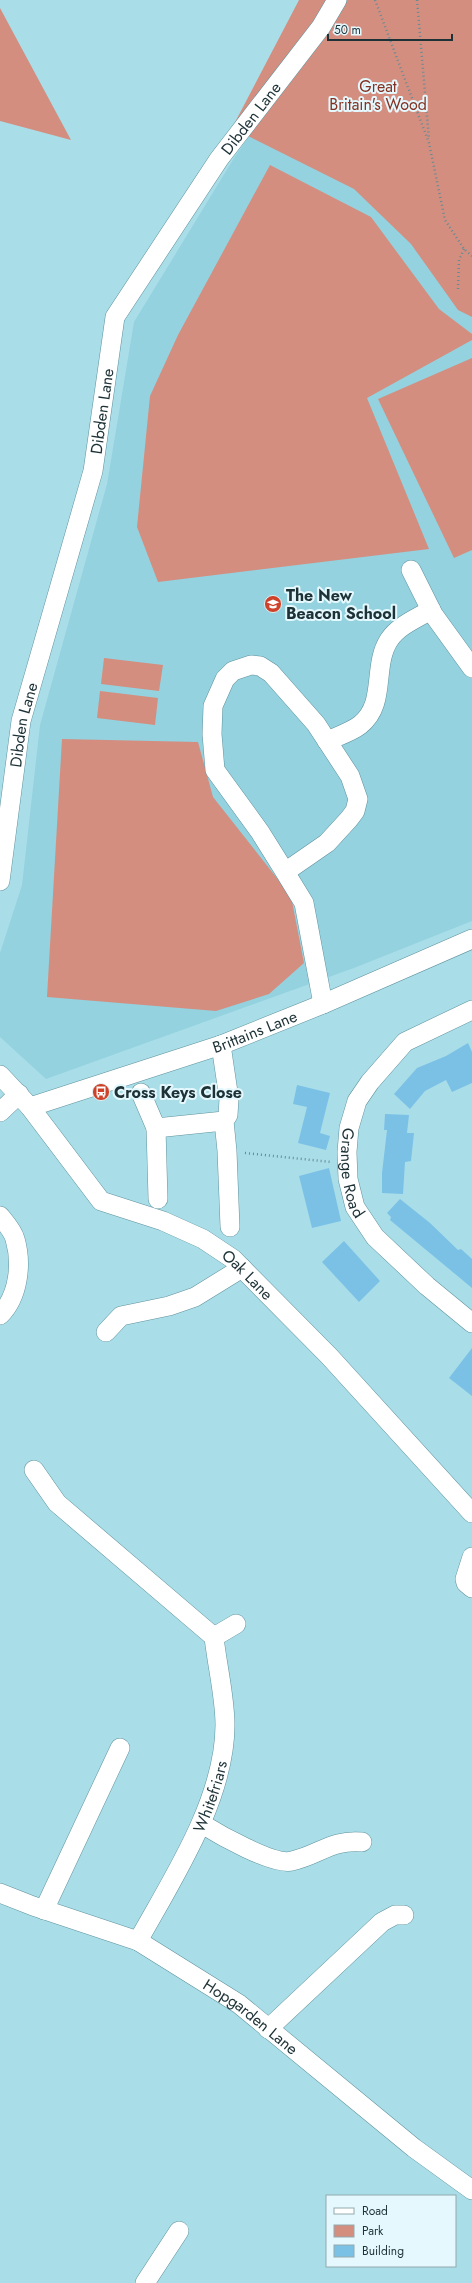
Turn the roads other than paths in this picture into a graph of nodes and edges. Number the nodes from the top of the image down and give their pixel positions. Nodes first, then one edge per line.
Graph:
1 (337, 0) edge
2 (411, 570) dead end
3 (431, 610) junction
4 (472, 668) edge
5 (327, 741) junction
6 (285, 872) junction
7 (0, 881) edge
8 (472, 939) edge
9 (323, 1004) junction
10 (472, 1010) edge
11 (221, 1045) junction
12 (0, 1075) edge
13 (141, 1094) dead end
14 (25, 1100) junction
15 (0, 1112) edge
16 (224, 1121) junction
17 (156, 1128) junction
18 (158, 1199) dead end
19 (0, 1216) edge
20 (230, 1227) dead end
21 (242, 1268) junction
22 (0, 1315) edge
23 (472, 1323) edge
24 (106, 1332) dead end
25 (34, 1470) dead end
26 (472, 1513) edge
27 (472, 1557) edge
28 (472, 1588) edge
29 (236, 1624) dead end
30 (214, 1637) junction
31 (120, 1748) dead end
32 (202, 1824) junction
33 (362, 1842) dead end
34 (0, 1893) edge
35 (44, 1910) junction
36 (404, 1915) dead end
37 (138, 1940) junction
38 (268, 2029) junction
39 (472, 2190) edge
40 (179, 2231) dead end
41 (145, 2283) edge

1 - 7 street, Dibden Lane
2 - 3 street
3 - 4 street
3 - 5 street
5 - 6 street
5 - 6 street
6 - 9 street
8 - 9 street, Brittains Lane
9 - 11 street, Brittains Lane
10 - 23 street, Grange Road
11 - 14 street, Brittains Lane
11 - 16 street
12 - 14 street, Oak Lane
13 - 17 street
14 - 15 street
14 - 21 street, Oak Lane
16 - 17 street
16 - 20 street
17 - 18 street
19 - 22 street
21 - 24 street
21 - 26 street, Oak Lane
25 - 30 street
27 - 28 street
29 - 30 street
30 - 32 street, Whitefriars
31 - 35 street
32 - 33 street
32 - 37 street, Whitefriars
34 - 35 street, Hopgarden Lane
35 - 37 street, Hopgarden Lane
36 - 38 street
37 - 38 street, Hopgarden Lane
38 - 39 street, Hopgarden Lane
40 - 41 street

